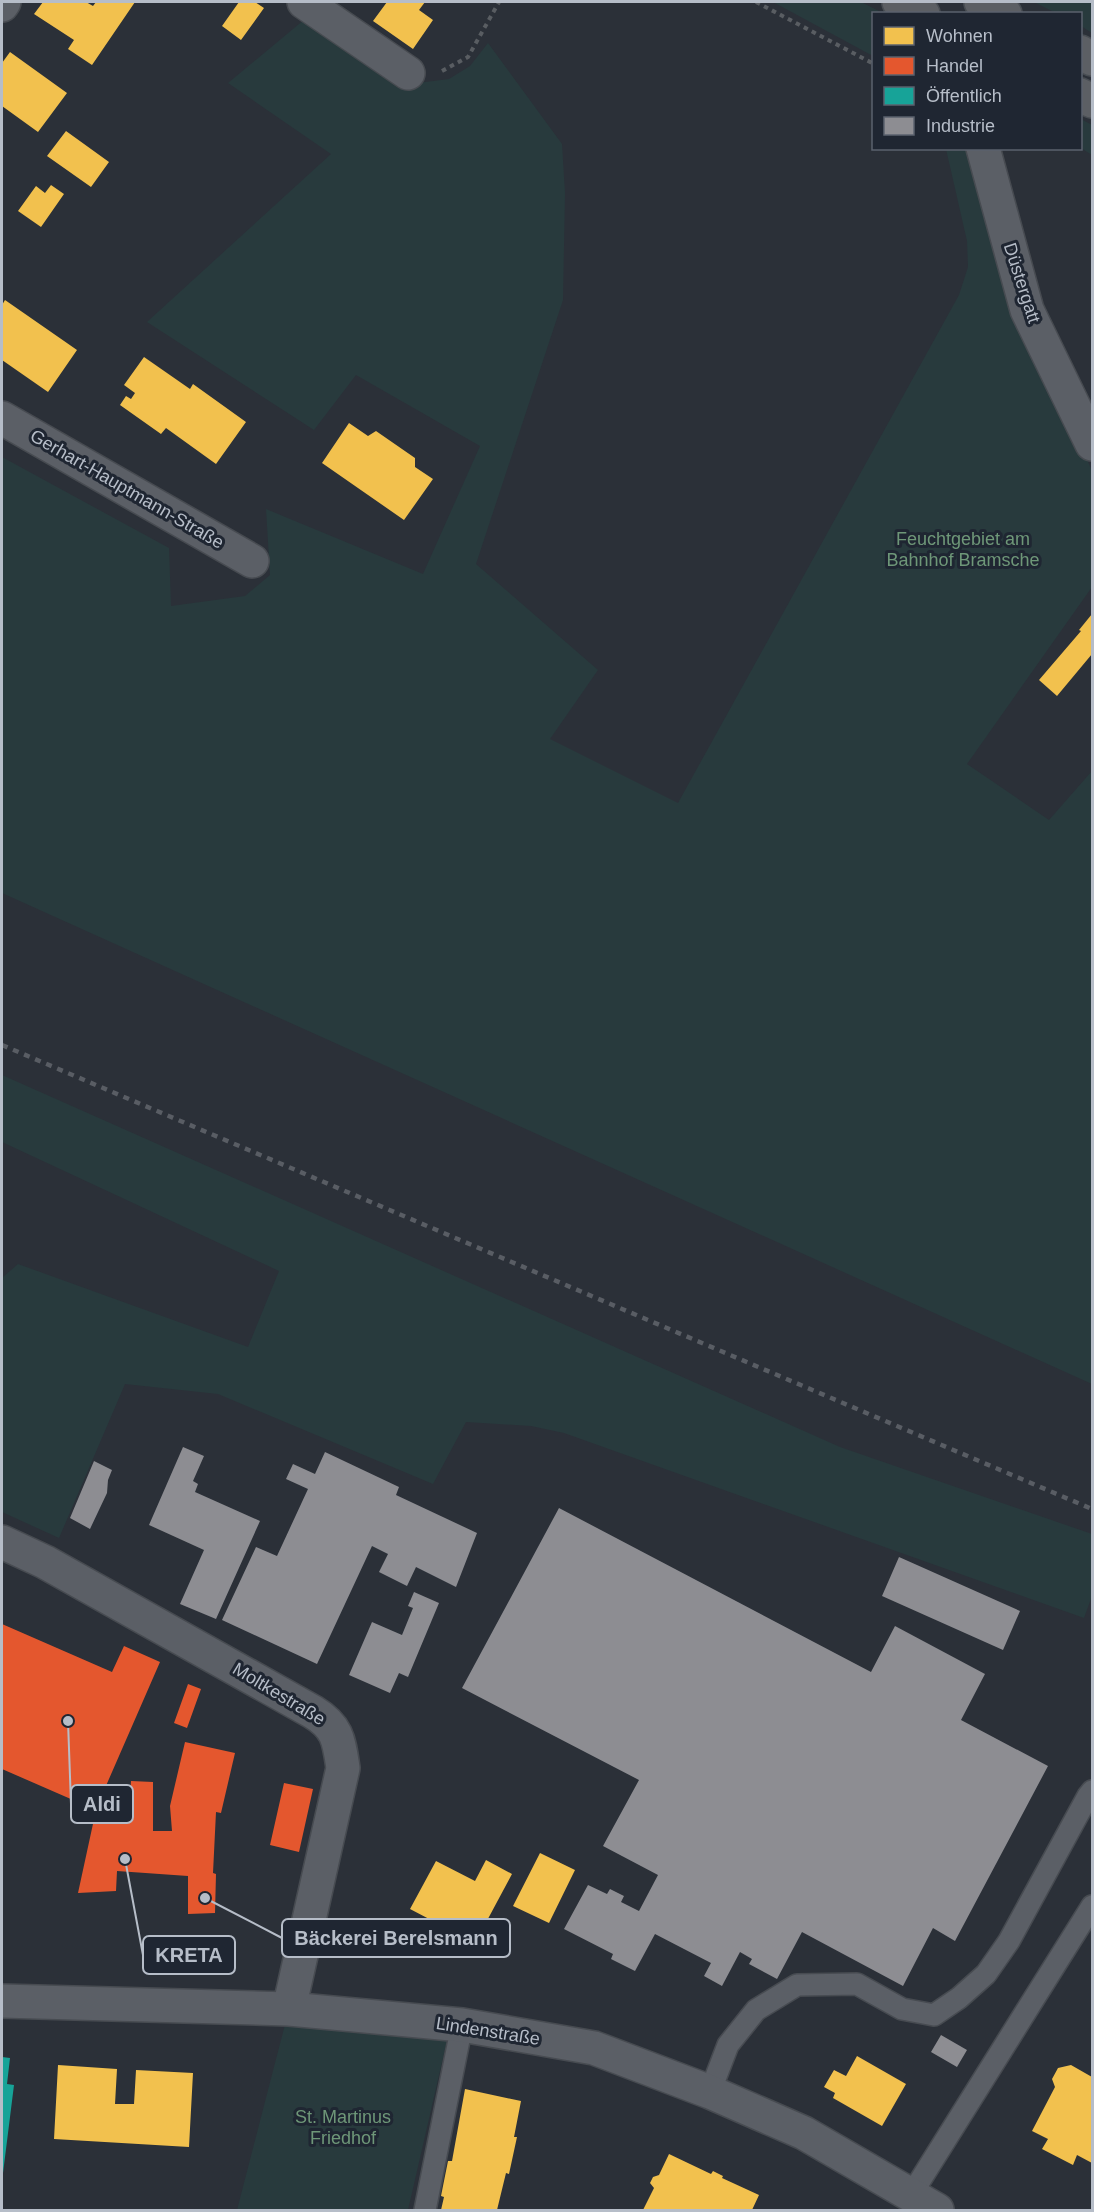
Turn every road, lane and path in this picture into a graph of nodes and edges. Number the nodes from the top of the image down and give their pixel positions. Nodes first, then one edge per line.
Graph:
1 (304, 2) edge
2 (499, 2) edge
3 (756, 2) edge
4 (899, 2) edge
5 (981, 2) edge
6 (918, 12) edge
7 (1001, 12) edge
8 (872, 63) edge
9 (408, 73) joint
10 (984, 150) edge
11 (2, 418) edge
12 (1092, 444) edge
13 (252, 561) dead end
14 (2, 1542) edge
15 (1092, 1791) edge
16 (1092, 1906) edge
17 (2, 2001) edge
18 (289, 2008) junction
19 (462, 2025) junction
20 (710, 2092) junction
21 (924, 2203) edge
22 (425, 2211) edge

1 - 9 street
2 - 9 path
3 - 8 path
4 - 6 highway
5 - 7 highway
10 - 12 street, Düstergatt
11 - 13 street, Gerhart-Hauptmann-Straße
14 - 18 street, Moltkestraße
15 - 20 lane
16 - 21 lane
17 - 18 street, Lindenstraße
18 - 19 street, Lindenstraße
19 - 20 street, Lindenstraße
19 - 22 lane
20 - 21 street, Lindenstraße

